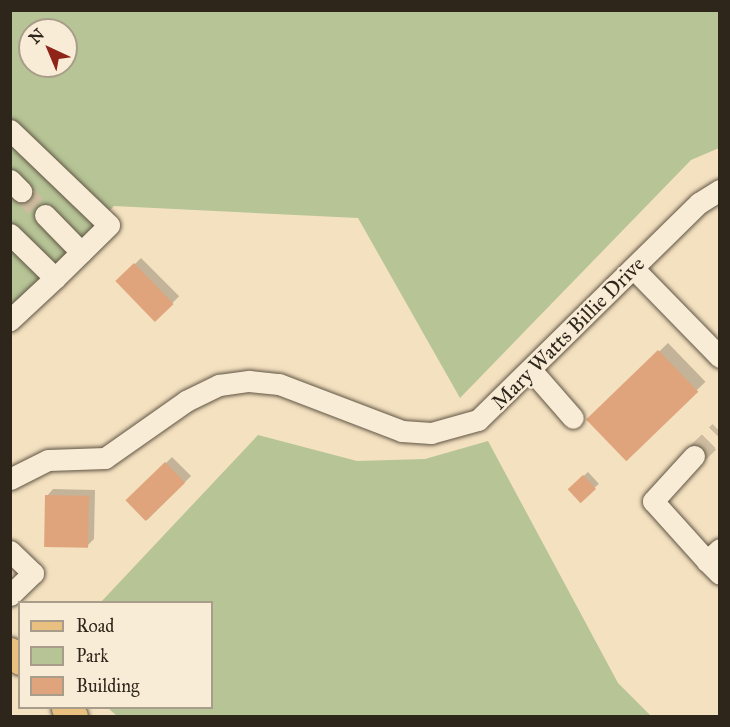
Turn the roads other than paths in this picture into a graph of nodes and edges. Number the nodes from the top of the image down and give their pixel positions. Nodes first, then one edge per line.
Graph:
1 (10, 130) edge
2 (720, 190) edge
3 (45, 215) tunnel mouth
4 (10, 234) edge
5 (81, 252) junction
6 (634, 269) junction
7 (55, 278) junction
8 (10, 320) edge
9 (720, 357) edge
10 (532, 371) junction
11 (573, 418) dead end
12 (694, 456) tunnel mouth
13 (10, 479) edge
14 (10, 551) edge
15 (715, 561) edge
16 (10, 595) edge

1 - 5 street
2 - 6 street, Mary Watts Billie Drive
3 - 5 street
4 - 7 street
5 - 7 street
6 - 9 street
6 - 10 street, Mary Watts Billie Drive
7 - 8 street
10 - 11 street
10 - 13 street, Mary Watts Billie Drive
12 - 15 street
14 - 16 street

